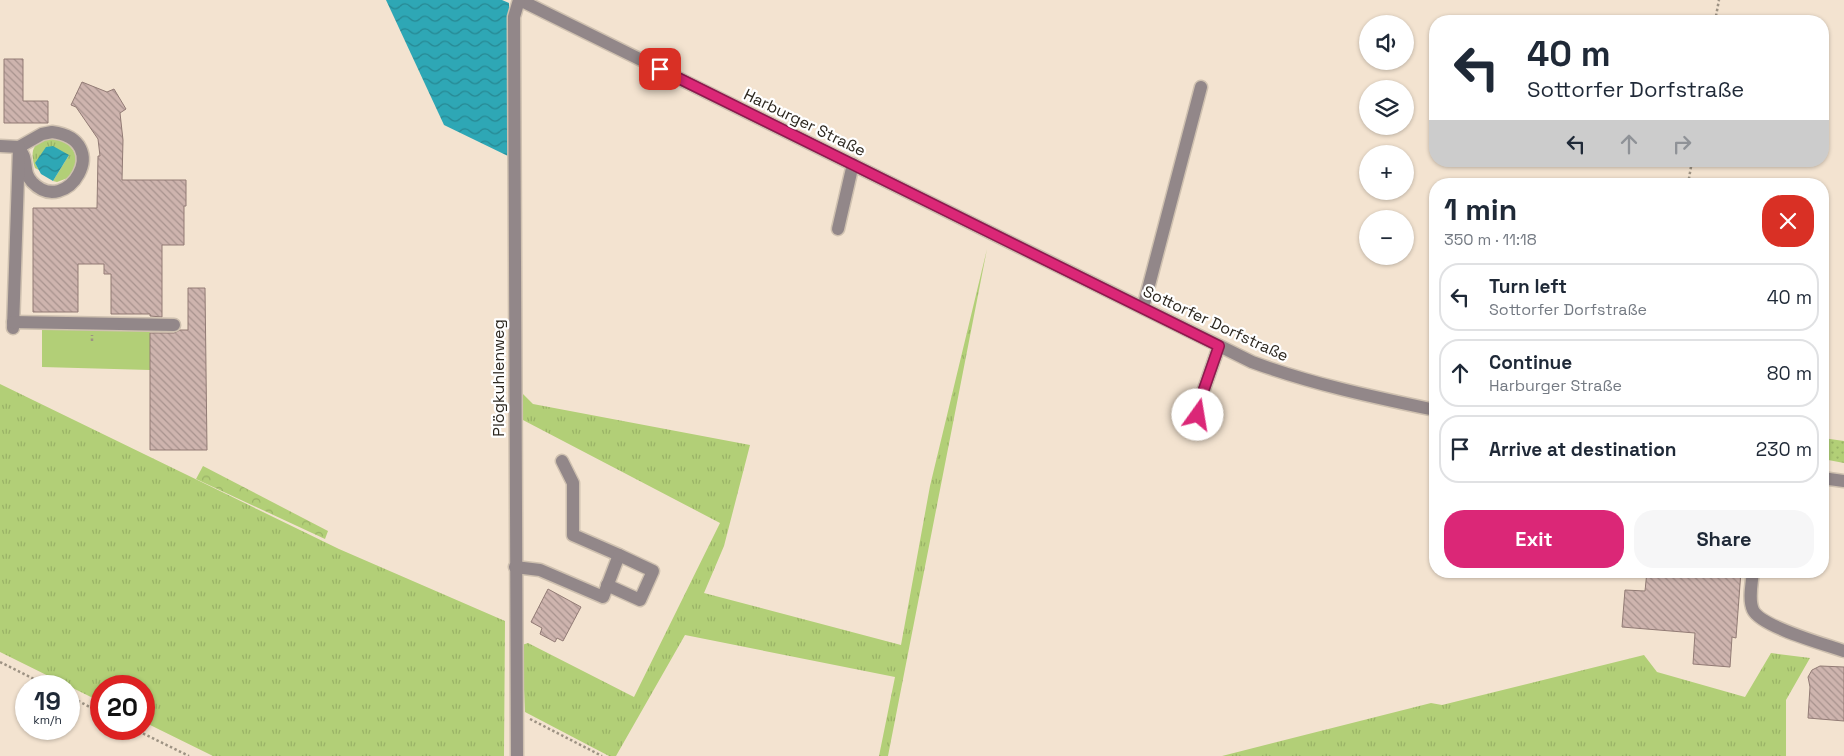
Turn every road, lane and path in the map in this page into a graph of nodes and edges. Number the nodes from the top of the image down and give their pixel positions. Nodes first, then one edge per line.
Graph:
1 (520, 0) edge
2 (1719, 0) edge
3 (1716, 15) edge
4 (1201, 87) dead end
5 (0, 146) edge
6 (18, 147) junction
7 (853, 164) junction
8 (838, 229) dead end
9 (1075, 274) joint
10 (1143, 308) junction
11 (174, 325) dead end
12 (1219, 346) junction
13 (1429, 409) edge
14 (1198, 415) dead end
15 (562, 460) dead end
16 (1829, 479) edge
17 (1844, 480) edge
18 (619, 555) junction
19 (515, 566) junction
20 (1752, 578) edge
21 (607, 585) junction
22 (1844, 651) edge
23 (0, 662) edge
24 (26, 675) edge
25 (516, 712) junction
26 (155, 739) edge
27 (189, 756) edge
28 (517, 756) edge
29 (602, 756) edge

1 - 7 street, Harburger Straße
1 - 19 street, Plögkuhlenweg
2 - 3 path
4 - 10 street
5 - 6 street
6 - 6 street
6 - 11 street
7 - 8 street
7 - 9 street, Harburger Straße
9 - 10 street, Sottorfer Dorfstraße
10 - 12 street, Sottorfer Dorfstraße
12 - 13 street, Sottorfer Dorfstraße
12 - 14 street
15 - 18 street
16 - 17 street
18 - 21 street
18 - 21 street
19 - 21 street
19 - 25 street, Plögkuhlenweg
20 - 22 street
23 - 24 path
25 - 28 street, Plögkuhlenweg
25 - 29 path
26 - 27 path

